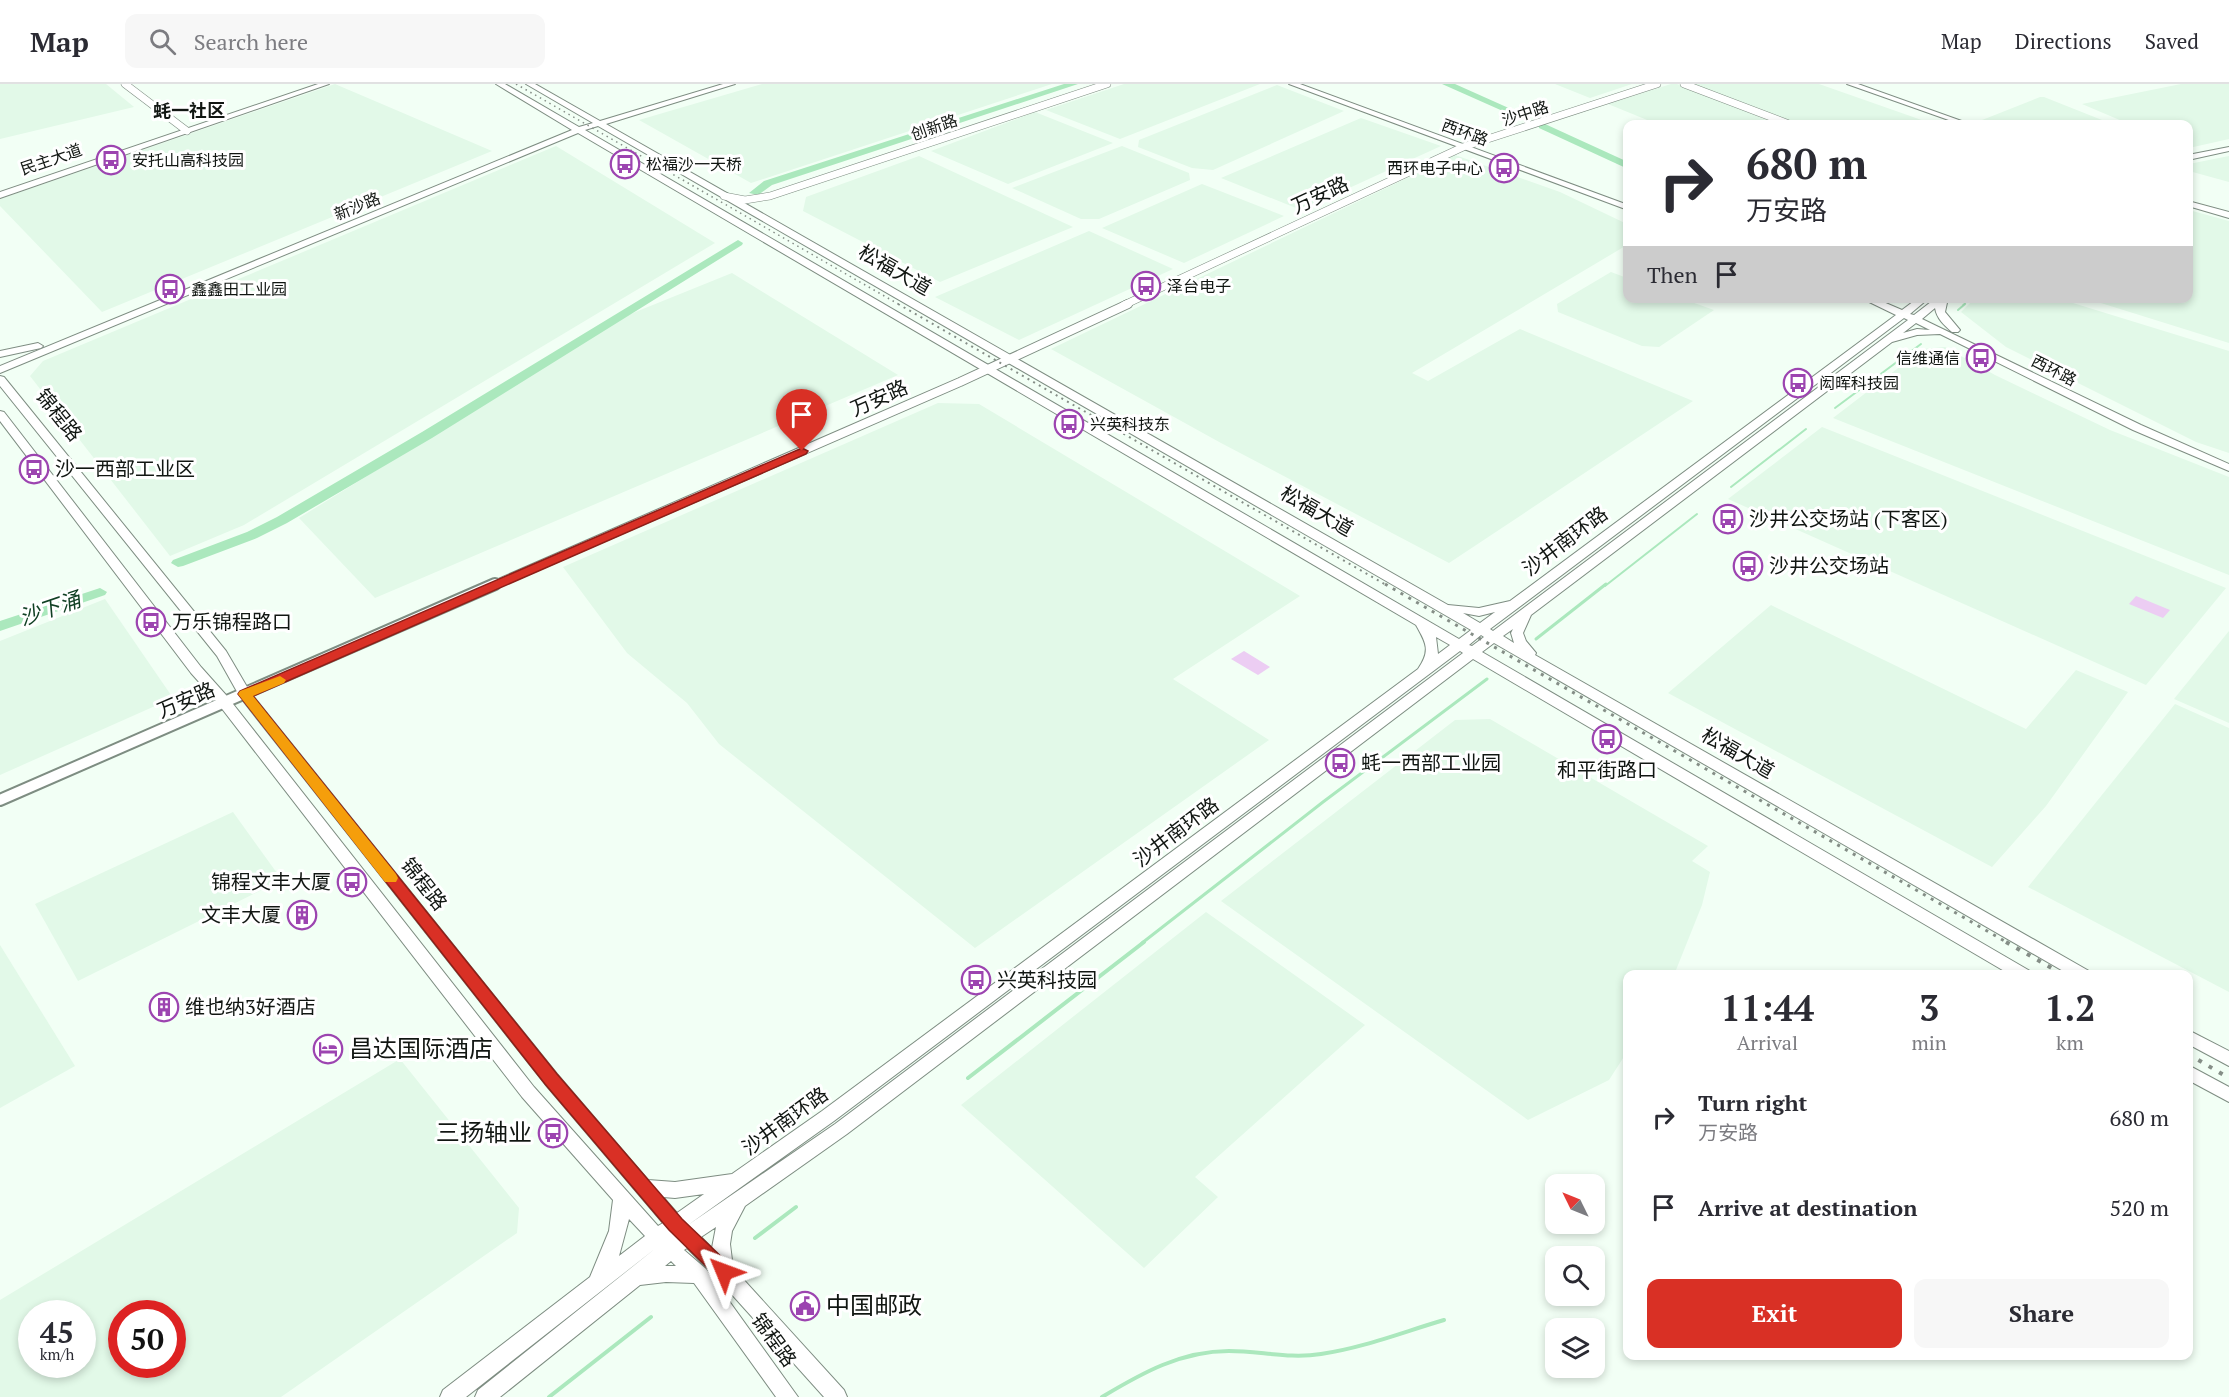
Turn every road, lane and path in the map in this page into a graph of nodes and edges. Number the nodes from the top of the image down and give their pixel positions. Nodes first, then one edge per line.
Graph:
1 (125, 84) edge
2 (315, 84) edge
3 (325, 84) edge
4 (500, 84) edge
5 (530, 84) edge
6 (719, 84) edge
7 (731, 84) edge
8 (1107, 84) edge
9 (1293, 84) edge
10 (1304, 84) edge
11 (1647, 84) edge
12 (1656, 84) edge
13 (1684, 84) edge
14 (1844, 84) edge
15 (1851, 84) edge
16 (574, 110) junction
17 (628, 111) junction
18 (1779, 120) edge
19 (1948, 120) edge
20 (1954, 120) edge
21 (594, 122) junction
22 (556, 124) junction
23 (575, 128) junction
24 (185, 130) junction
25 (618, 136) junction
26 (543, 141) junction
27 (597, 141) junction
28 (2229, 143) edge
29 (1464, 145) junction
30 (2229, 149) edge
31 (2193, 150) edge
32 (2193, 157) edge
33 (0, 194) edge
34 (724, 196) junction
35 (770, 196) junction
36 (1623, 201) edge
37 (1623, 206) edge
38 (2193, 206) edge
39 (759, 216) junction
40 (2229, 216) edge
41 (1872, 303) edge
42 (1882, 303) edge
43 (1896, 303) edge
44 (1931, 303) edge
45 (1942, 303) edge
46 (1911, 311) edge
47 (1955, 330) junction
48 (1878, 339) junction
49 (54, 341) junction
50 (1961, 342) junction
51 (0, 354) edge
52 (1007, 359) junction
53 (0, 364) edge
54 (985, 369) junction
55 (1, 377) edge
56 (0, 414) edge
57 (2229, 461) edge
58 (2229, 468) edge
59 (1434, 602) junction
60 (1524, 607) junction
61 (1409, 615) junction
62 (1489, 633) junction
63 (1460, 645) junction
64 (1474, 653) junction
65 (1546, 666) junction
66 (1445, 675) junction
67 (1512, 676) junction
68 (1414, 680) junction
69 (243, 692) junction
70 (223, 700) junction
71 (0, 793) edge
72 (0, 800) edge
73 (2015, 970) edge
74 (2074, 970) edge
75 (2193, 1039) edge
76 (2229, 1059) edge
77 (2193, 1075) edge
78 (2229, 1095) edge
79 (737, 1181) junction
80 (643, 1187) junction
81 (622, 1198) junction
82 (739, 1201) junction
83 (682, 1231) junction
84 (665, 1243) junction
85 (724, 1272) junction
86 (699, 1275) junction
87 (637, 1276) junction
88 (597, 1284) junction
89 (450, 1397) edge
90 (485, 1397) edge
91 (788, 1397) edge
92 (837, 1397) edge

1 - 24 street
2 - 24 main road, 民主大道
3 - 24 main road, 民主大道
4 - 22 main road, 松福大道
5 - 16 main road, 松福大道
6 - 17 main road, 新沙路
7 - 17 main road, 新沙路
8 - 35 street, 创新路
9 - 29 main road, 西环路
10 - 29 main road, 西环路
11 - 29 street, 沙中路
12 - 29 street, 沙中路
13 - 18 street
14 - 19 main road
15 - 20 main road
16 - 17 main road
16 - 21 main road, 松福大道
17 - 21 main road, 新沙路
17 - 25 main road
21 - 23 main road, 新沙路
21 - 25 main road, 松福大道
22 - 23 main road, 松福大道
22 - 26 main road
23 - 26 main road, 新沙路
23 - 27 main road, 松福大道
24 - 33 main road, 民主大道
25 - 34 main road, 松福大道
26 - 27 main road
26 - 49 main road, 新沙路
26 - 55 main road, 新沙路
27 - 54 main road, 松福大道
28 - 31 main road
29 - 36 main road, 西环路
29 - 37 main road, 西环路
29 - 52 street, 万安路
30 - 32 main road
34 - 35 street, 创新路
34 - 39 main road, 松福大道
35 - 39 street
38 - 40 main road
39 - 52 main road, 松福大道
41 - 48 main road
42 - 46 main road, 西环路
43 - 46 main road, 西环路
44 - 46 main road, 沙井南环路
45 - 47 main road
46 - 47 main road, 西环路
46 - 48 main road, 沙井南环路
46 - 50 main road, 西环路
47 - 57 main road, 西环路
48 - 50 main road
48 - 60 main road, 沙井南环路
49 - 51 main road
49 - 53 main road, 新沙路
50 - 58 main road, 西环路
52 - 54 street, 万安路
52 - 59 main road, 松福大道
54 - 61 main road, 松福大道
54 - 69 street, 万安路
55 - 69 main road, 锦程路
56 - 70 main road, 锦程路
59 - 60 main road
59 - 62 main road, 松福大道
60 - 62 main road, 沙井南环路
60 - 65 main road
61 - 63 main road, 松福大道
61 - 68 main road
62 - 63 main road, 沙井南环路
62 - 64 main road, 沙井南环路
62 - 65 main road, 松福大道
63 - 64 main road, 松福大道
63 - 68 main road, 沙井南环路
64 - 66 main road, 沙井南环路
64 - 67 main road, 松福大道
65 - 74 main road, 松福大道
66 - 67 main road
66 - 82 main road, 沙井南环路
67 - 73 main road, 松福大道
68 - 79 main road, 沙井南环路
69 - 70 street, 万安路
69 - 80 main road, 锦程路
70 - 71 street, 万安路
70 - 72 street, 万安路
70 - 81 main road, 锦程路
75 - 76 main road
77 - 78 main road
79 - 80 main road
79 - 83 main road, 沙井南环路
80 - 83 main road, 锦程路
81 - 84 main road, 锦程路
81 - 88 main road
82 - 83 main road, 沙井南环路
82 - 85 main road
83 - 84 main road, 沙井南环路
83 - 85 main road, 锦程路
84 - 86 main road, 锦程路
84 - 87 main road, 沙井南环路
84 - 88 main road, 沙井南环路
85 - 92 main road, 锦程路
86 - 87 main road
86 - 91 main road, 锦程路
87 - 90 main road, 沙井南环路
88 - 89 main road, 沙井南环路

